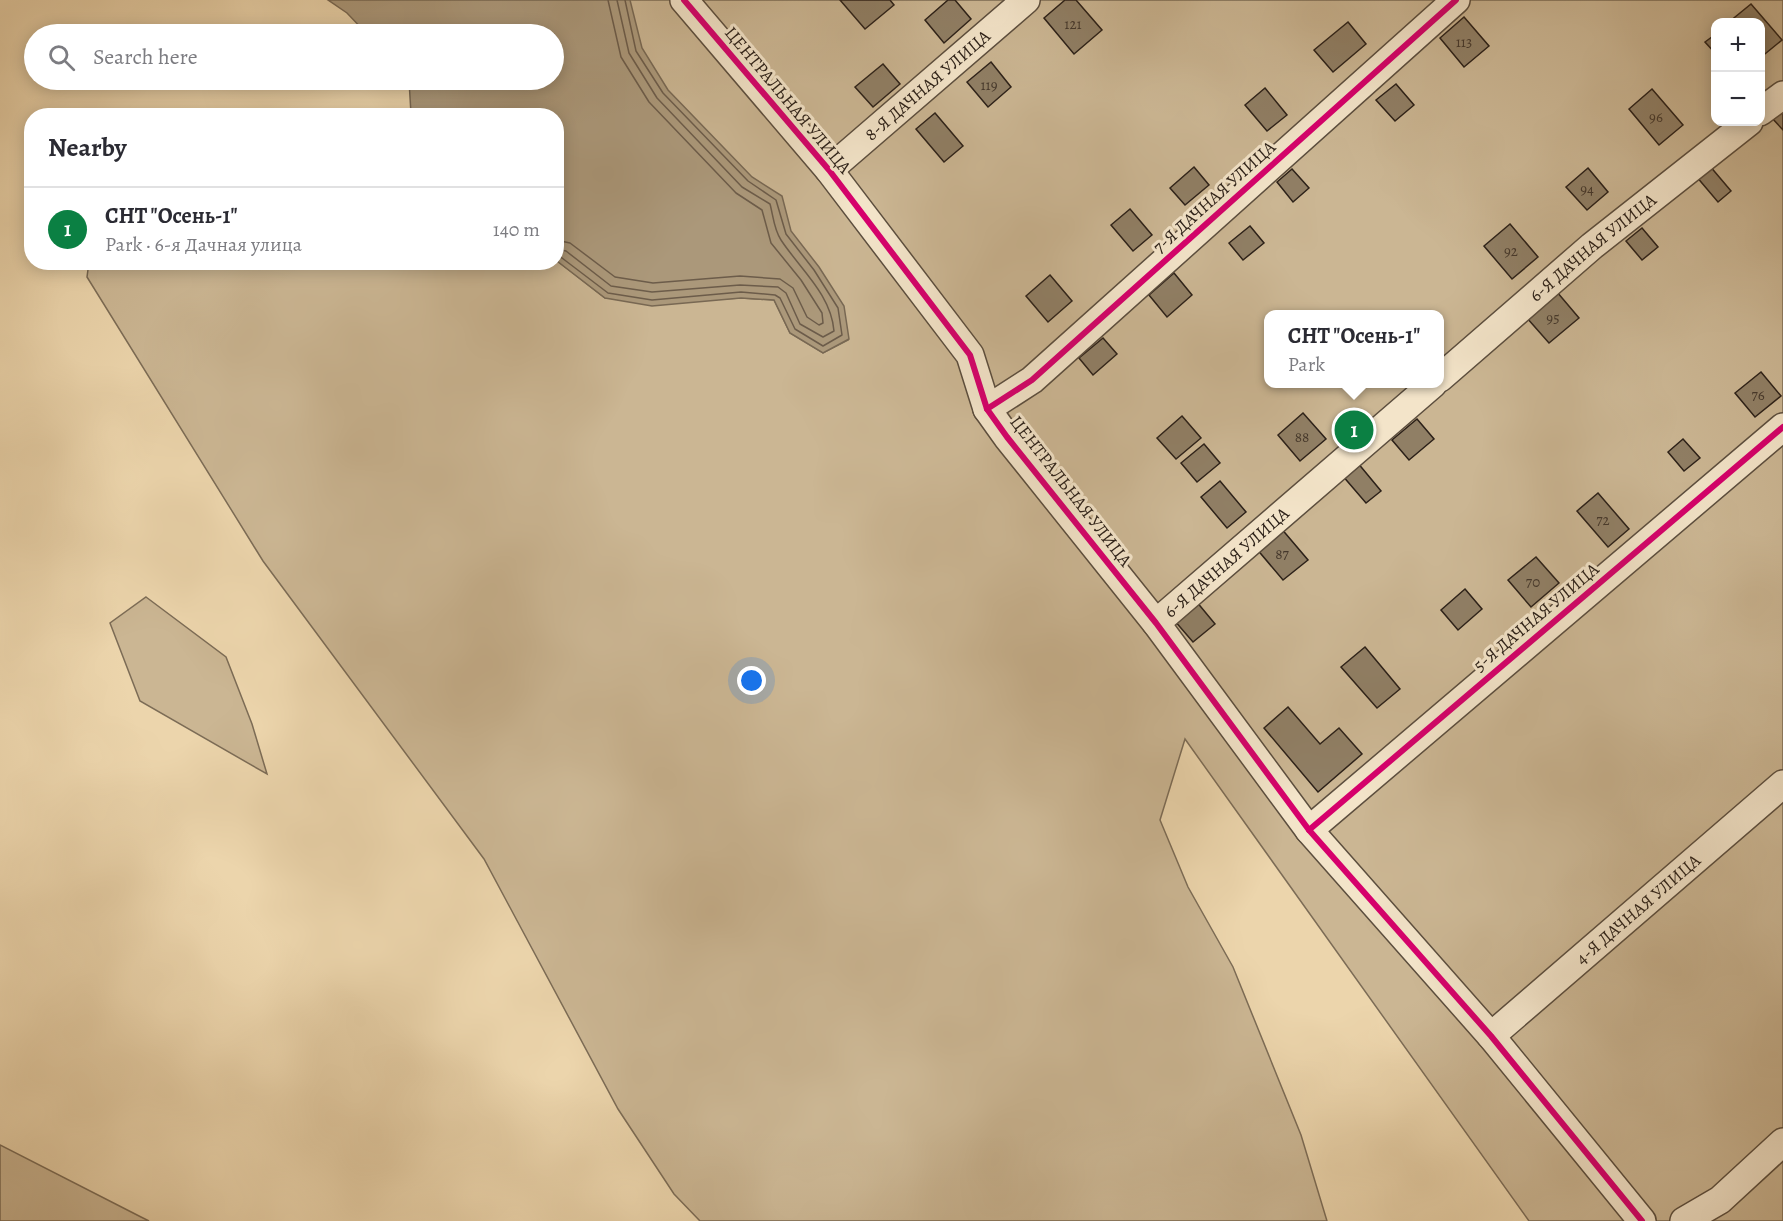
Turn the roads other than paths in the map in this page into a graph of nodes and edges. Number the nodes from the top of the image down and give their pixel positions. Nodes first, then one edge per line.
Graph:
1 (684, 0) edge
2 (1026, 0) edge
3 (1456, 0) edge
4 (1783, 94) edge
5 (1765, 109) edge
6 (1744, 126) edge
7 (829, 170) junction
8 (1444, 375) edge
9 (1428, 388) edge
10 (987, 409) junction
11 (1783, 428) edge
12 (1156, 623) junction
13 (1783, 784) edge
14 (1309, 830) junction
15 (1491, 1036) junction
16 (1783, 1142) edge
17 (1642, 1221) edge
18 (1684, 1221) edge

1 - 7 street, ЦЕНТРАЛЬНАЯ УЛИЦА
2 - 7 street, 8-Я ДАЧНАЯ УЛИЦА
3 - 10 street, 7-Я ДАЧНАЯ УЛИЦА
4 - 5 street
6 - 8 street, 6-Я ДАЧНАЯ УЛИЦА
7 - 10 street, ЦЕНТРАЛЬНАЯ УЛИЦА
9 - 12 street, 6-Я ДАЧНАЯ УЛИЦА
10 - 12 street, ЦЕНТРАЛЬНАЯ УЛИЦА
11 - 14 street, 5-Я ДАЧНАЯ УЛИЦА
12 - 14 street, ЦЕНТРАЛЬНАЯ УЛИЦА
13 - 15 street, 4-Я ДАЧНАЯ УЛИЦА
14 - 15 street, ЦЕНТРАЛЬНАЯ УЛИЦА
15 - 17 street, ЦЕНТРАЛЬНАЯ УЛИЦА
16 - 18 street

